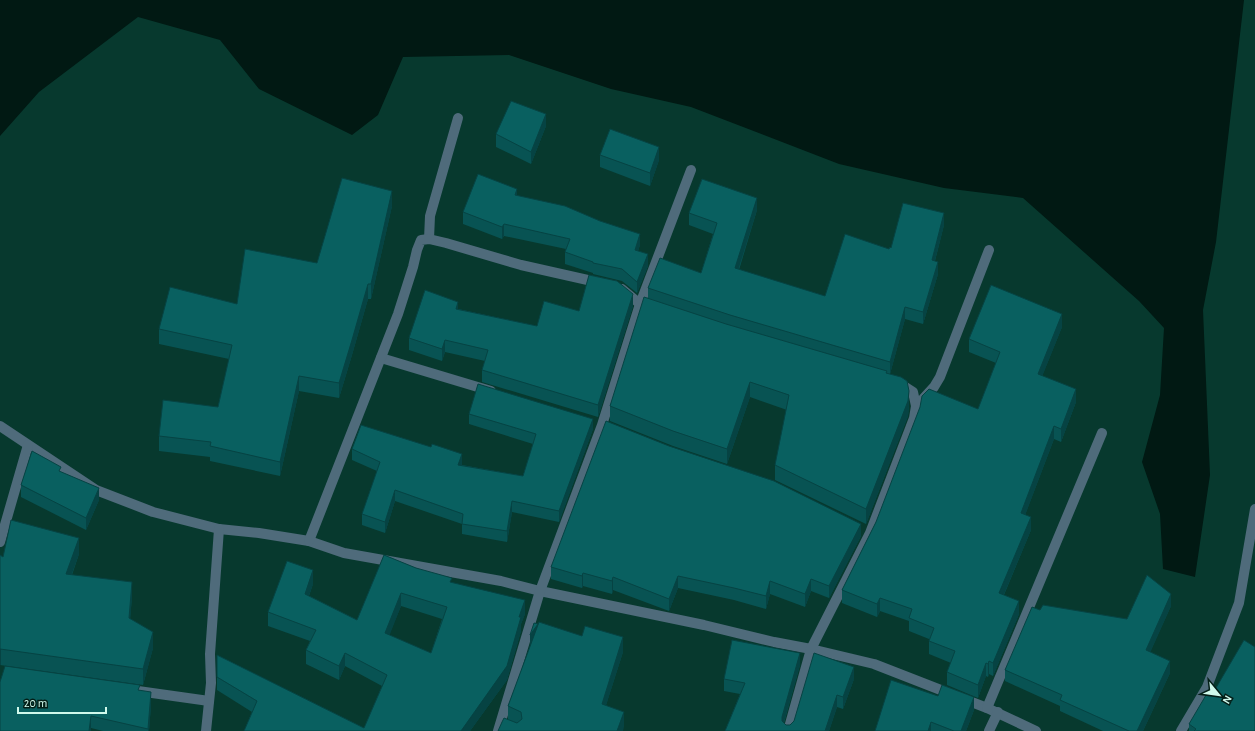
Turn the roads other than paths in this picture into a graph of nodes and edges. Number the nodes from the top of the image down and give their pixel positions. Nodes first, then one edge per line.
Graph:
1 (458, 118) dead end
2 (691, 170) dead end
3 (429, 239) junction
4 (989, 250) dead end
5 (640, 304) junction
6 (662, 311) edge
7 (382, 358) junction
8 (891, 381) edge
9 (503, 395) edge
10 (916, 406) junction
11 (0, 426) edge
12 (1102, 433) dead end
13 (28, 445) junction
14 (1255, 508) edge
15 (219, 528) junction
16 (309, 541) junction
17 (0, 542) edge
18 (540, 591) junction
19 (811, 649) junction
20 (132, 690) edge
21 (209, 701) junction
22 (987, 708) junction
23 (998, 712) junction
24 (499, 728) edge
25 (511, 729) edge
26 (206, 731) edge
27 (788, 731) edge
28 (988, 731) edge
29 (1036, 731) edge
30 (1181, 731) edge

1 - 3 street
2 - 5 street
3 - 5 street
3 - 7 street
4 - 10 street
5 - 6 street
5 - 18 street
7 - 9 street
7 - 16 street
8 - 10 street
10 - 19 street
11 - 13 street
12 - 22 street
13 - 15 street
13 - 17 street
14 - 30 street
15 - 16 street
15 - 21 street
16 - 18 street
18 - 19 street
18 - 24 street
19 - 22 street
19 - 27 street
20 - 21 street
21 - 26 street
22 - 23 street
23 - 28 street
23 - 29 street
24 - 25 street

